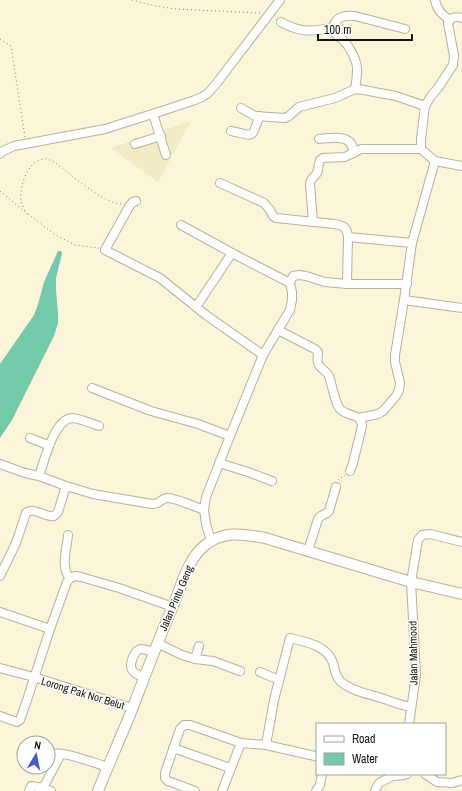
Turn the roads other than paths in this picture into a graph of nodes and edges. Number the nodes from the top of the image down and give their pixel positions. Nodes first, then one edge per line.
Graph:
1 (280, 0) edge
2 (436, 0) edge
3 (462, 18) edge
4 (450, 20) junction
5 (281, 22) dead end
6 (334, 27) junction
7 (405, 29) dead end
8 (355, 90) junction
9 (425, 106) junction
10 (241, 108) dead end
11 (153, 114) junction
12 (259, 116) junction
13 (231, 131) dead end
14 (161, 136) junction
15 (319, 139) dead end
16 (135, 144) dead end
17 (422, 149) junction
18 (353, 153) junction
19 (0, 154) edge
20 (166, 154) dead end
21 (435, 161) junction
22 (462, 166) edge
23 (220, 182) dead end
24 (134, 202) road end
25 (313, 222) junction
26 (181, 225) dead end
27 (348, 237) junction
28 (412, 243) junction
29 (232, 253) junction
30 (290, 282) junction
31 (347, 284) junction
32 (407, 284) junction
33 (404, 300) junction
34 (196, 307) junction
35 (462, 308) edge
36 (278, 330) junction
37 (263, 355) junction
38 (92, 388) dead end
39 (359, 418) junction
40 (99, 426) dead end
41 (230, 436) junction
42 (30, 438) dead end
43 (48, 445) junction
44 (219, 463) junction
45 (0, 464) edge
46 (350, 471) road end
47 (39, 476) junction
48 (272, 481) dead end
49 (66, 486) junction
50 (336, 487) road end
51 (204, 510) junction
52 (68, 535) dead end
53 (211, 541) junction
54 (462, 542) edge
55 (308, 551) junction
56 (0, 576) edge
57 (70, 578) junction
58 (411, 582) junction
59 (459, 594) edge
60 (173, 607) junction
61 (0, 612) edge
62 (50, 629) junction
63 (199, 646) dead end
64 (155, 648) junction
65 (195, 659) junction
66 (0, 668) edge
67 (240, 671) dead end
68 (260, 672) dead end
69 (34, 677) junction
70 (144, 678) junction
71 (279, 680) junction
72 (411, 707) junction
73 (132, 708) junction
74 (0, 716) edge
75 (408, 723) edge
76 (240, 743) junction
77 (266, 745) junction
78 (173, 748) junction
79 (56, 754) edge
80 (61, 754) junction
81 (316, 756) edge
82 (108, 767) junction
83 (230, 768) junction
84 (462, 771) edge
85 (322, 775) edge
86 (393, 775) edge
87 (404, 775) edge
88 (426, 775) edge
89 (461, 781) edge
90 (47, 789) edge
91 (29, 791) edge
92 (98, 791) edge
93 (195, 791) edge
94 (222, 791) edge
95 (316, 791) edge
96 (375, 791) edge

1 - 11 street
2 - 4 street
3 - 4 street
4 - 9 street
5 - 6 street
6 - 7 street
6 - 8 street
8 - 9 street
8 - 12 street
9 - 17 street
10 - 12 street
11 - 14 street
11 - 19 street
12 - 13 street
14 - 16 street
14 - 20 street
15 - 18 street
17 - 18 street
17 - 21 street
18 - 25 street
21 - 22 street
21 - 28 street
23 - 25 street
24 - 34 street
25 - 27 street
26 - 29 street
27 - 28 street
27 - 31 street
28 - 32 street
29 - 30 street
29 - 34 street
30 - 31 street
30 - 36 street
31 - 32 street
32 - 33 street
33 - 35 street
33 - 39 street
34 - 37 street
36 - 37 street
36 - 39 street
37 - 41 street
38 - 41 street
39 - 46 street
40 - 43 street
41 - 44 street
42 - 43 street
43 - 47 street
44 - 48 street
44 - 51 street
45 - 47 street
47 - 49 street
49 - 51 street
49 - 56 street
50 - 55 street
51 - 53 street
52 - 57 street
53 - 55 main road, Jalan Pintu Geng
53 - 60 main road, Jalan Pintu Geng
54 - 58 street, Jalan Mahmood
55 - 58 main road, Jalan Pintu Geng
57 - 60 street
57 - 62 street, Lorong Pak Nor Belut
58 - 59 main road, Jalan Pintu Geng
58 - 72 street, Jalan Mahmood
60 - 64 main road, Jalan Pintu Geng
61 - 62 street
62 - 69 street, Lorong Pak Nor Belut
63 - 65 street
64 - 65 street
64 - 70 main road, Jalan Pintu Geng
64 - 70 street
65 - 67 street
66 - 69 street, Lorong Pak Nor Belut
68 - 71 street
69 - 73 street, Lorong Pak Nor Belut
69 - 74 street, Lorong Pak Nor Belut
70 - 73 main road, Jalan Pintu Geng
71 - 72 street
71 - 77 street
72 - 75 street, Jalan Mahmood
73 - 82 main road, Jalan Pintu Geng
76 - 77 street
76 - 78 street
76 - 83 street
77 - 81 street
78 - 83 street
78 - 93 street
79 - 80 street
80 - 82 street
80 - 90 street
82 - 92 main road, Jalan Pintu Geng
83 - 94 street
84 - 89 street
85 - 95 street
86 - 87 street
86 - 96 street
88 - 89 street
90 - 91 street

